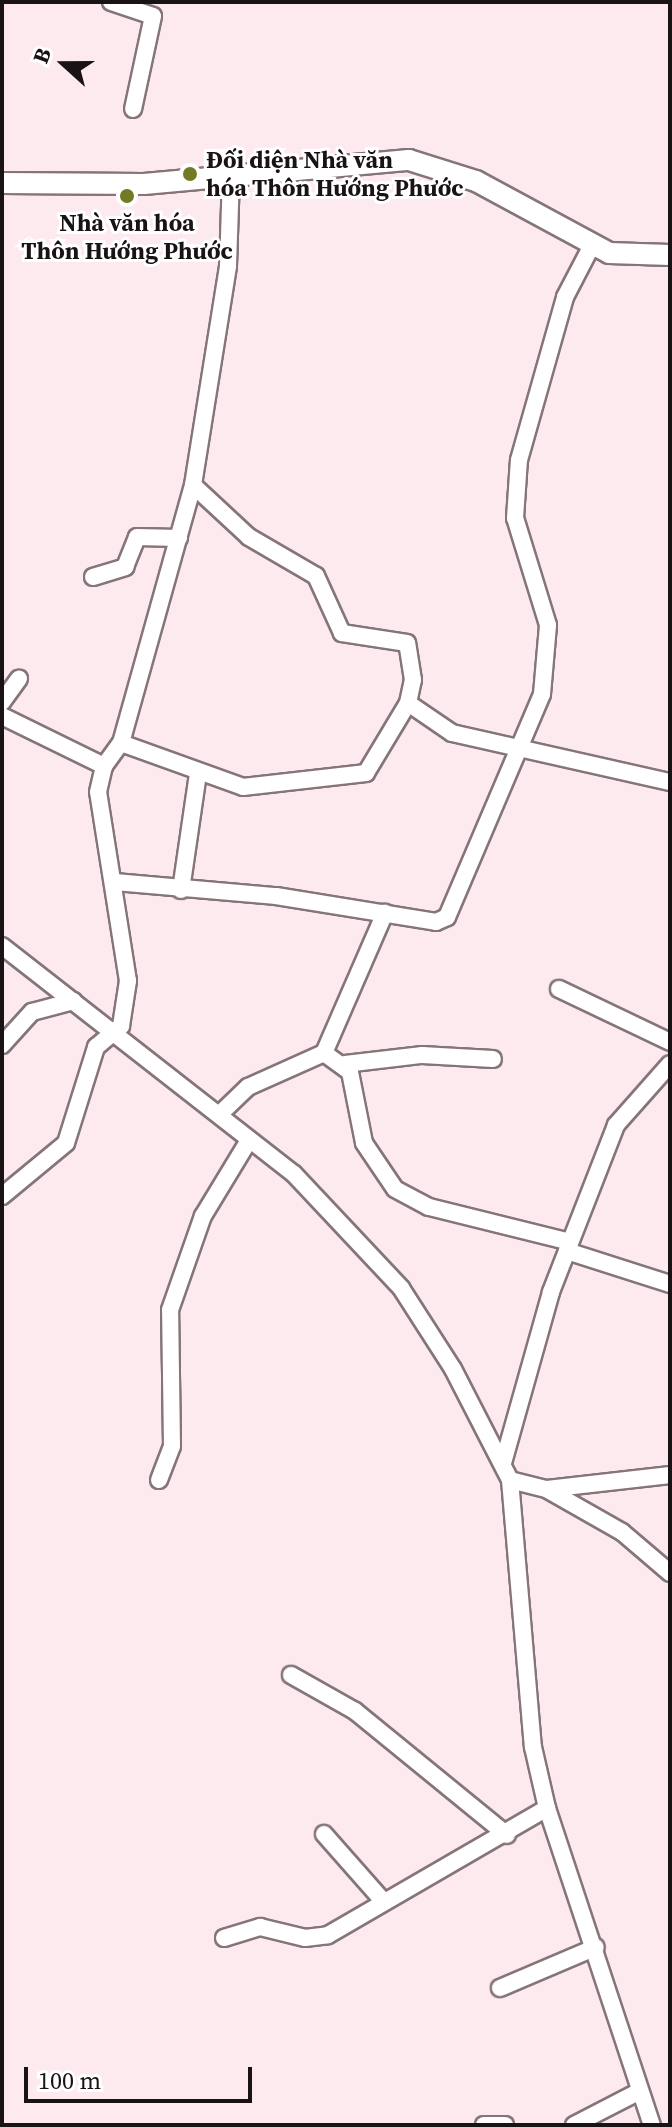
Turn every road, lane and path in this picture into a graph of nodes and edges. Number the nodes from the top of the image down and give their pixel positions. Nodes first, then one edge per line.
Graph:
1 (111, 2) edge
2 (133, 109) dead end
3 (231, 175) junction
4 (2, 183) edge
5 (591, 247) junction
6 (668, 258) edge
7 (193, 485) junction
8 (179, 538) junction
9 (93, 577) dead end
10 (19, 679) dead end
11 (2, 702) edge
12 (408, 703) junction
13 (2, 716) edge
14 (121, 743) junction
15 (524, 751) junction
16 (104, 766) junction
17 (198, 774) junction
18 (670, 782) edge
19 (115, 882) junction
20 (181, 890) junction
21 (385, 913) junction
22 (2, 946) edge
23 (559, 989) dead end
24 (74, 1001) junction
25 (117, 1034) junction
26 (670, 1042) edge
27 (2, 1045) edge
28 (324, 1053) junction
29 (493, 1059) dead end
30 (345, 1064) junction
31 (670, 1064) edge
32 (222, 1112) junction
33 (249, 1140) junction
34 (2, 1196) edge
35 (568, 1246) junction
36 (670, 1284) edge
37 (503, 1463) junction
38 (670, 1475) edge
39 (159, 1480) dead end
40 (510, 1480) junction
41 (547, 1489) junction
42 (670, 1573) edge
43 (291, 1675) dead end
44 (547, 1808) junction
45 (324, 1834) dead end
46 (507, 1835) junction
47 (383, 1901) junction
48 (224, 1938) dead end
49 (596, 1947) junction
50 (500, 1988) dead end
51 (640, 2091) junction
52 (484, 2125) edge
53 (505, 2125) edge
54 (574, 2125) edge
55 (652, 2125) edge

1 - 2 street
3 - 4 main road
3 - 5 main road
3 - 7 street
5 - 6 main road
5 - 15 street
7 - 8 street
7 - 12 street
8 - 9 street
8 - 14 street
10 - 11 street
12 - 15 street
12 - 17 street
13 - 16 street
14 - 16 street
14 - 17 street
15 - 18 street
15 - 21 street
16 - 19 street
17 - 20 street
19 - 20 street
19 - 25 street
20 - 21 street
21 - 28 street
22 - 24 street
23 - 26 street
24 - 25 street
24 - 27 street
25 - 32 street
25 - 34 street
28 - 30 street
28 - 32 street
29 - 30 street
30 - 35 street
31 - 35 street
32 - 33 street
33 - 37 street
33 - 39 street
35 - 36 street
35 - 37 street
37 - 40 street
38 - 41 street
40 - 41 street
40 - 44 street
41 - 42 street
43 - 46 street
44 - 46 street
44 - 49 street
45 - 47 street
46 - 47 street
47 - 48 street
49 - 50 street
49 - 51 street
51 - 54 street
51 - 55 street
52 - 53 street

